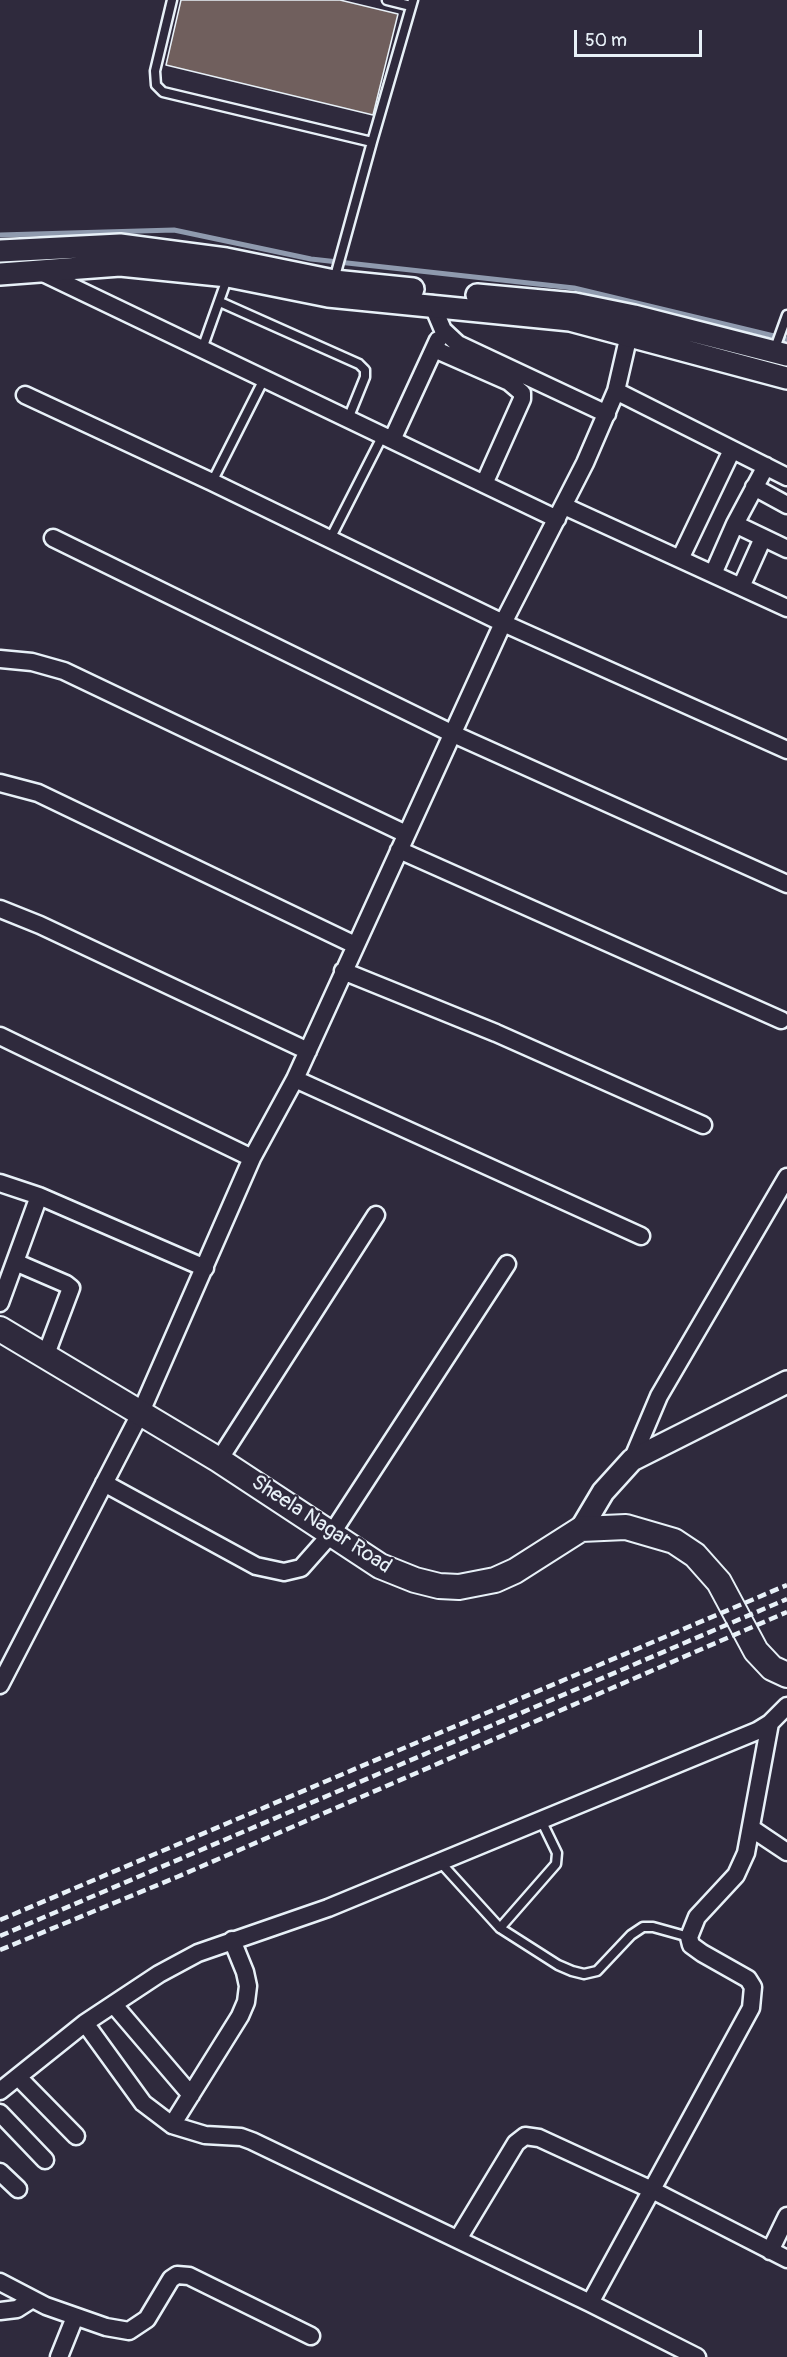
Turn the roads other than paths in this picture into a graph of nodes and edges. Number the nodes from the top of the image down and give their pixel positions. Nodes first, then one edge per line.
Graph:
1 (172, 0) edge
2 (387, 0) edge
3 (412, 3) edge
4 (372, 142) junction
5 (0, 251) edge
6 (39, 271) junction
7 (336, 272) junction
8 (0, 274) edge
9 (228, 276) junction
10 (220, 302) junction
11 (432, 304) junction
12 (787, 315) edge
13 (631, 326) junction
14 (443, 330) junction
15 (202, 349) junction
16 (434, 349) junction
17 (780, 349) edge
18 (787, 378) edge
19 (264, 379) junction
20 (616, 391) junction
21 (25, 395) dead end
22 (607, 414) junction
23 (348, 419) junction
24 (387, 438) junction
25 (732, 450) junction
26 (766, 466) junction
27 (787, 477) edge
28 (212, 482) junction
29 (484, 484) junction
30 (754, 487) junction
31 (787, 505) edge
32 (561, 512) junction
33 (735, 524) junction
34 (763, 537) junction
35 (53, 538) dead end
36 (330, 539) junction
37 (787, 549) edge
38 (680, 559) junction
39 (713, 574) junction
40 (741, 587) junction
41 (786, 605) edge
42 (503, 623) junction
43 (0, 659) edge
44 (451, 733) junction
45 (787, 750) edge
46 (0, 783) edge
47 (406, 834) junction
48 (399, 850) junction
49 (787, 884) edge
50 (0, 909) edge
51 (355, 945) junction
52 (343, 971) junction
53 (781, 1020) dead end
54 (0, 1036) edge
55 (308, 1051) junction
56 (295, 1079) junction
57 (703, 1125) dead end
58 (252, 1158) junction
59 (787, 1177) edge
60 (0, 1183) edge
61 (39, 1196) junction
62 (376, 1215) dead end
63 (641, 1236) dead end
64 (15, 1262) junction
65 (507, 1264) dead end
66 (204, 1268) junction
67 (0, 1303) edge
68 (0, 1329) edge
69 (45, 1356) junction
70 (787, 1382) edge
71 (140, 1414) junction
72 (219, 1460) junction
73 (632, 1460) junction
74 (104, 1483) junction
75 (581, 1529) junction
76 (332, 1533) junction
77 (787, 1675) edge
78 (0, 1684) edge
79 (787, 1706) edge
80 (771, 1723) junction
81 (541, 1820) junction
82 (751, 1828) junction
83 (787, 1852) edge
84 (440, 1862) junction
85 (500, 1928) junction
86 (689, 1937) junction
87 (232, 1940) junction
88 (114, 2005) junction
89 (85, 2023) junction
90 (18, 2077) junction
91 (0, 2091) edge
92 (191, 2095) junction
93 (0, 2114) edge
94 (172, 2125) junction
95 (76, 2136) dead end
96 (45, 2160) dead end
97 (0, 2172) edge
98 (18, 2188) dead end
99 (652, 2190) junction
100 (787, 2216) edge
101 (458, 2239) junction
102 (770, 2251) junction
103 (787, 2259) edge
104 (0, 2282) edge
105 (31, 2300) junction
106 (590, 2303) junction
107 (0, 2311) edge
108 (75, 2317) junction
109 (311, 2336) dead end
110 (59, 2357) edge
111 (697, 2357) edge

1 - 4 lane
2 - 3 lane
3 - 4 lane
4 - 7 lane
5 - 7 street
6 - 8 street
6 - 9 street
6 - 15 street
7 - 13 street
9 - 10 lane
9 - 11 street
10 - 15 lane
10 - 23 lane
11 - 13 street
11 - 14 street
12 - 17 lane
13 - 17 street
13 - 18 street
13 - 20 street
14 - 16 street
14 - 22 street
15 - 19 street
16 - 24 street
16 - 29 street
19 - 23 street
19 - 28 lane
20 - 22 street
20 - 25 street
21 - 28 street
22 - 32 street
23 - 24 street
24 - 29 street
24 - 36 lane
25 - 26 street
25 - 38 street
26 - 27 street
26 - 30 street
28 - 36 street
29 - 32 street
30 - 31 street
30 - 33 street
32 - 38 street
32 - 42 street
33 - 34 street
33 - 39 street
34 - 37 street
34 - 40 street
35 - 44 street
36 - 42 street
38 - 39 street
39 - 40 street
40 - 41 street
42 - 44 street
42 - 45 street
43 - 47 street
44 - 47 street
44 - 49 street
46 - 51 street
47 - 48 street
48 - 51 street
48 - 53 street
50 - 55 street
51 - 52 street
52 - 55 street
52 - 57 street
54 - 58 street
55 - 56 street
56 - 58 street
56 - 63 street
58 - 66 street
59 - 73 street, Sheela Nagar Road
60 - 61 street
61 - 64 street
61 - 66 street
62 - 72 street
64 - 67 street
64 - 69 street
65 - 76 street
66 - 71 street
68 - 69 main road, Sheela Nagar Road
69 - 71 main road, Sheela Nagar Road
70 - 73 street
71 - 72 main road, Sheela Nagar Road
71 - 74 street
72 - 76 main road, Sheela Nagar Road
73 - 75 street, Sheela Nagar Road
74 - 76 street
74 - 78 street
75 - 76 main road, Sheela Nagar Road
75 - 77 main road
79 - 80 street
80 - 81 street
80 - 82 street
81 - 84 street
81 - 85 lane
82 - 83 street
82 - 86 street
84 - 85 lane
84 - 87 street
85 - 86 lane
86 - 99 street
87 - 88 street
87 - 92 street
88 - 89 street
88 - 92 street
89 - 90 street
89 - 94 street
90 - 91 street
90 - 95 street
92 - 94 street
93 - 96 street
94 - 101 street
97 - 98 street
99 - 101 street
99 - 102 street
99 - 106 street
100 - 102 street
101 - 106 street
102 - 103 street
104 - 105 street
105 - 107 street
105 - 108 street
106 - 111 street
108 - 109 street
108 - 110 street

